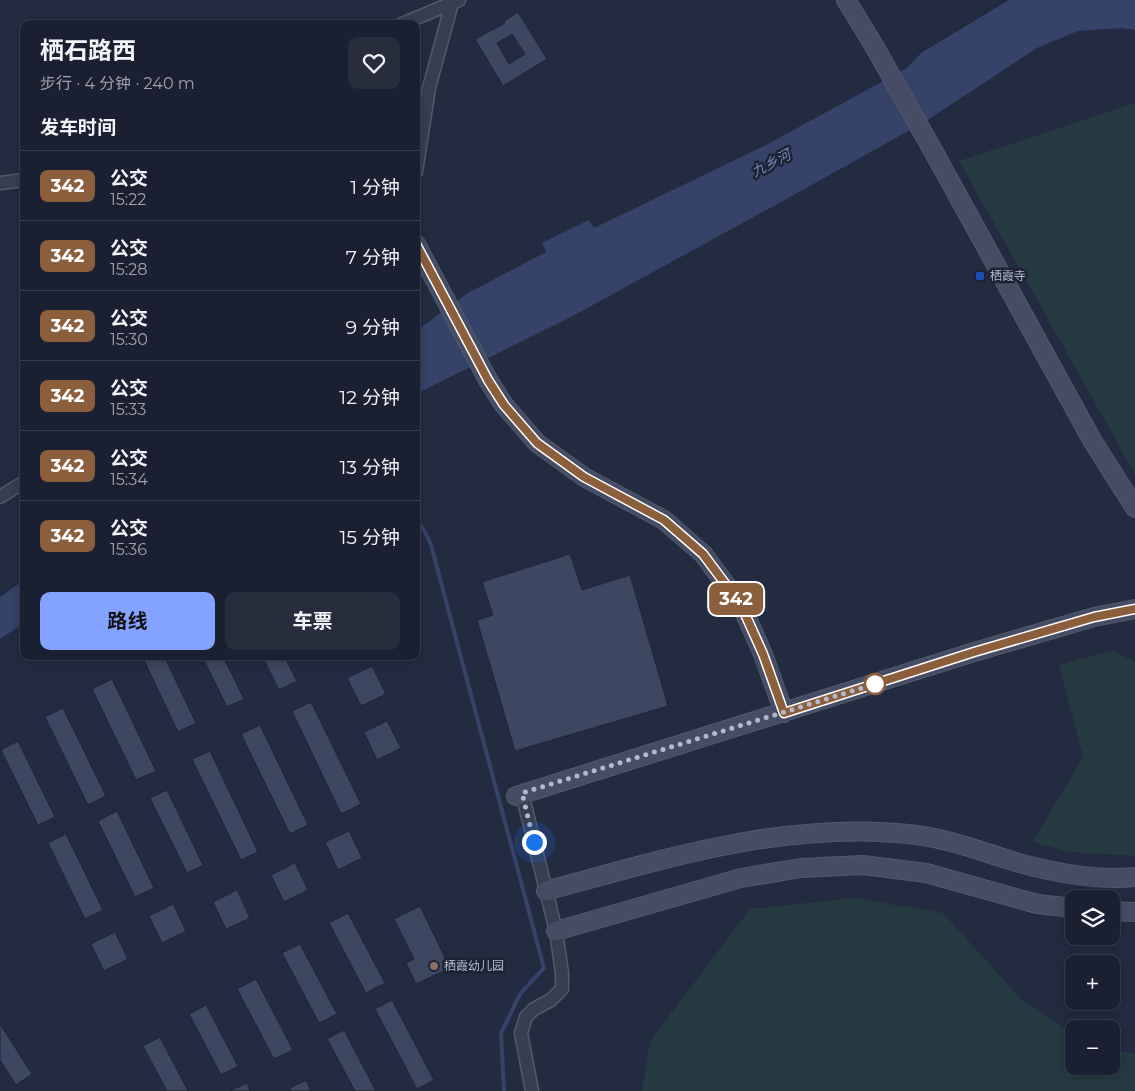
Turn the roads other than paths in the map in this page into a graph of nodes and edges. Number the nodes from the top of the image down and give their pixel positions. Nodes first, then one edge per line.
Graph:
1 (846, 0) edge
2 (456, 1) edge
3 (411, 20) edge
4 (420, 146) edge
5 (20, 180) edge
6 (0, 183) edge
7 (420, 252) edge
8 (20, 484) edge
9 (0, 497) edge
10 (1135, 508) edge
11 (1135, 609) edge
12 (784, 713) junction
13 (519, 795) joint
14 (1135, 877) edge
15 (546, 891) junction
16 (1065, 907) edge
17 (1120, 911) edge
18 (1135, 912) edge
19 (556, 931) junction
20 (532, 1091) edge

1 - 10 street
2 - 3 street
2 - 4 street
5 - 6 street
7 - 12 street
8 - 9 street
11 - 12 street
12 - 13 street
13 - 15 street
14 - 15 street
15 - 19 street
16 - 19 street
17 - 18 street
19 - 20 street

